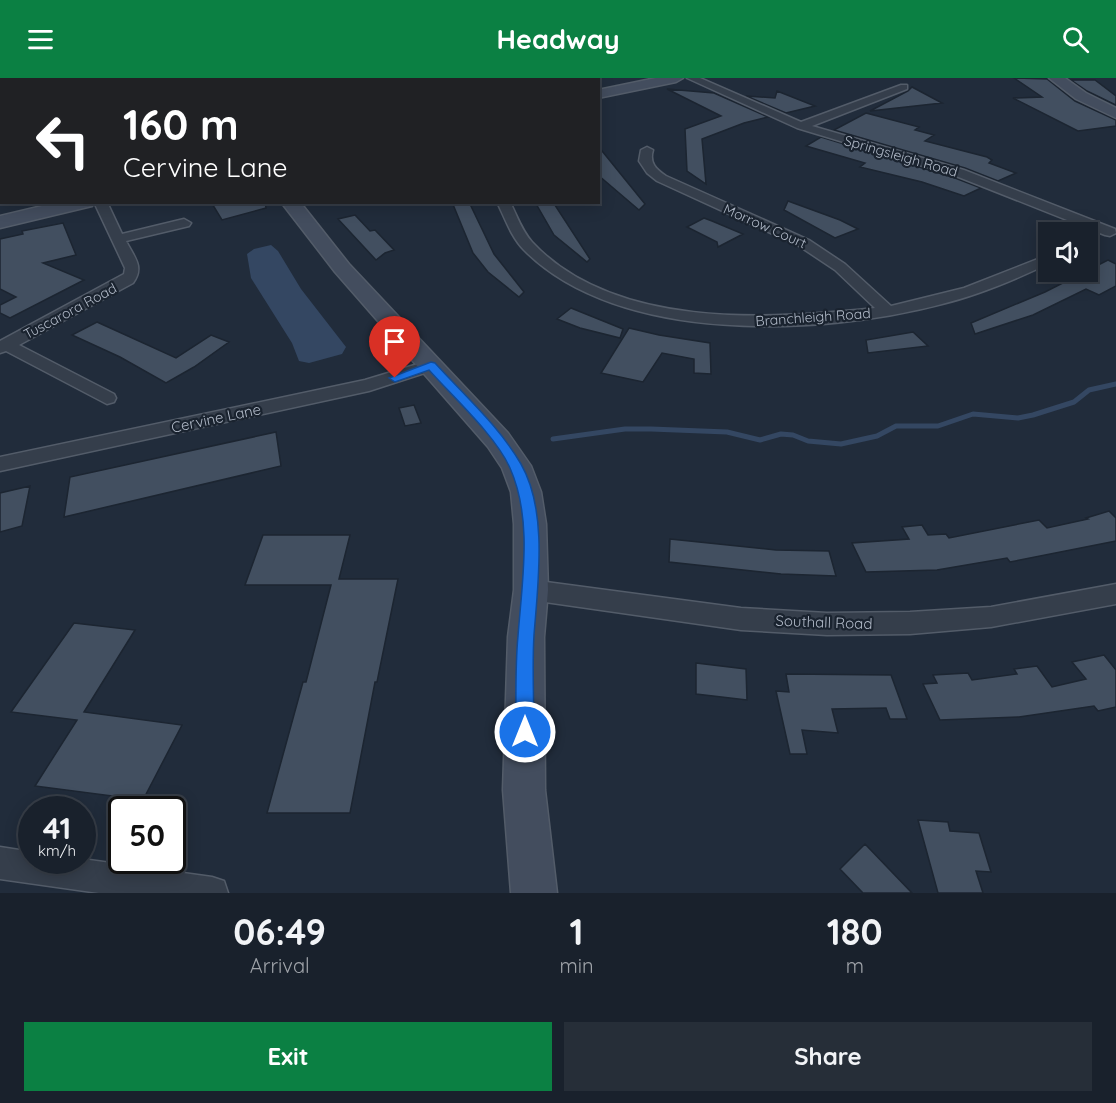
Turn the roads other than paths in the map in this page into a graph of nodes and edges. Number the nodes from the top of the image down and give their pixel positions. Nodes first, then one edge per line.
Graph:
1 (676, 78) edge
2 (692, 78) edge
3 (1056, 78) edge
4 (904, 87) dead end
5 (600, 94) edge
6 (1116, 114) edge
7 (801, 126) junction
8 (647, 150) dead end
9 (76, 204) edge
10 (101, 204) edge
11 (292, 204) edge
12 (504, 204) edge
13 (0, 222) edge
14 (184, 223) dead end
15 (1113, 231) edge
16 (1098, 237) edge
17 (118, 239) junction
18 (1038, 263) edge
19 (887, 311) junction
20 (3, 346) edge
21 (431, 365) junction
22 (107, 398) dead end
23 (0, 464) edge
24 (531, 590) junction
25 (1116, 594) edge
26 (0, 863) edge
27 (212, 893) edge
28 (534, 893) edge

1 - 5 main road
2 - 7 street, Springsleigh Road
3 - 6 main road
4 - 7 street
7 - 15 street, Springsleigh Road
8 - 19 street, Morrow Court
9 - 13 main road
10 - 17 street, Tuscarora Road
11 - 21 main road
12 - 19 street, Branchleigh Road
14 - 17 street
15 - 16 street
17 - 20 street, Tuscarora Road
18 - 19 street, Branchleigh Road
20 - 22 street
21 - 23 street, Cervine Lane
21 - 24 main road
24 - 25 street, Southall Road
24 - 28 main road
26 - 27 street

